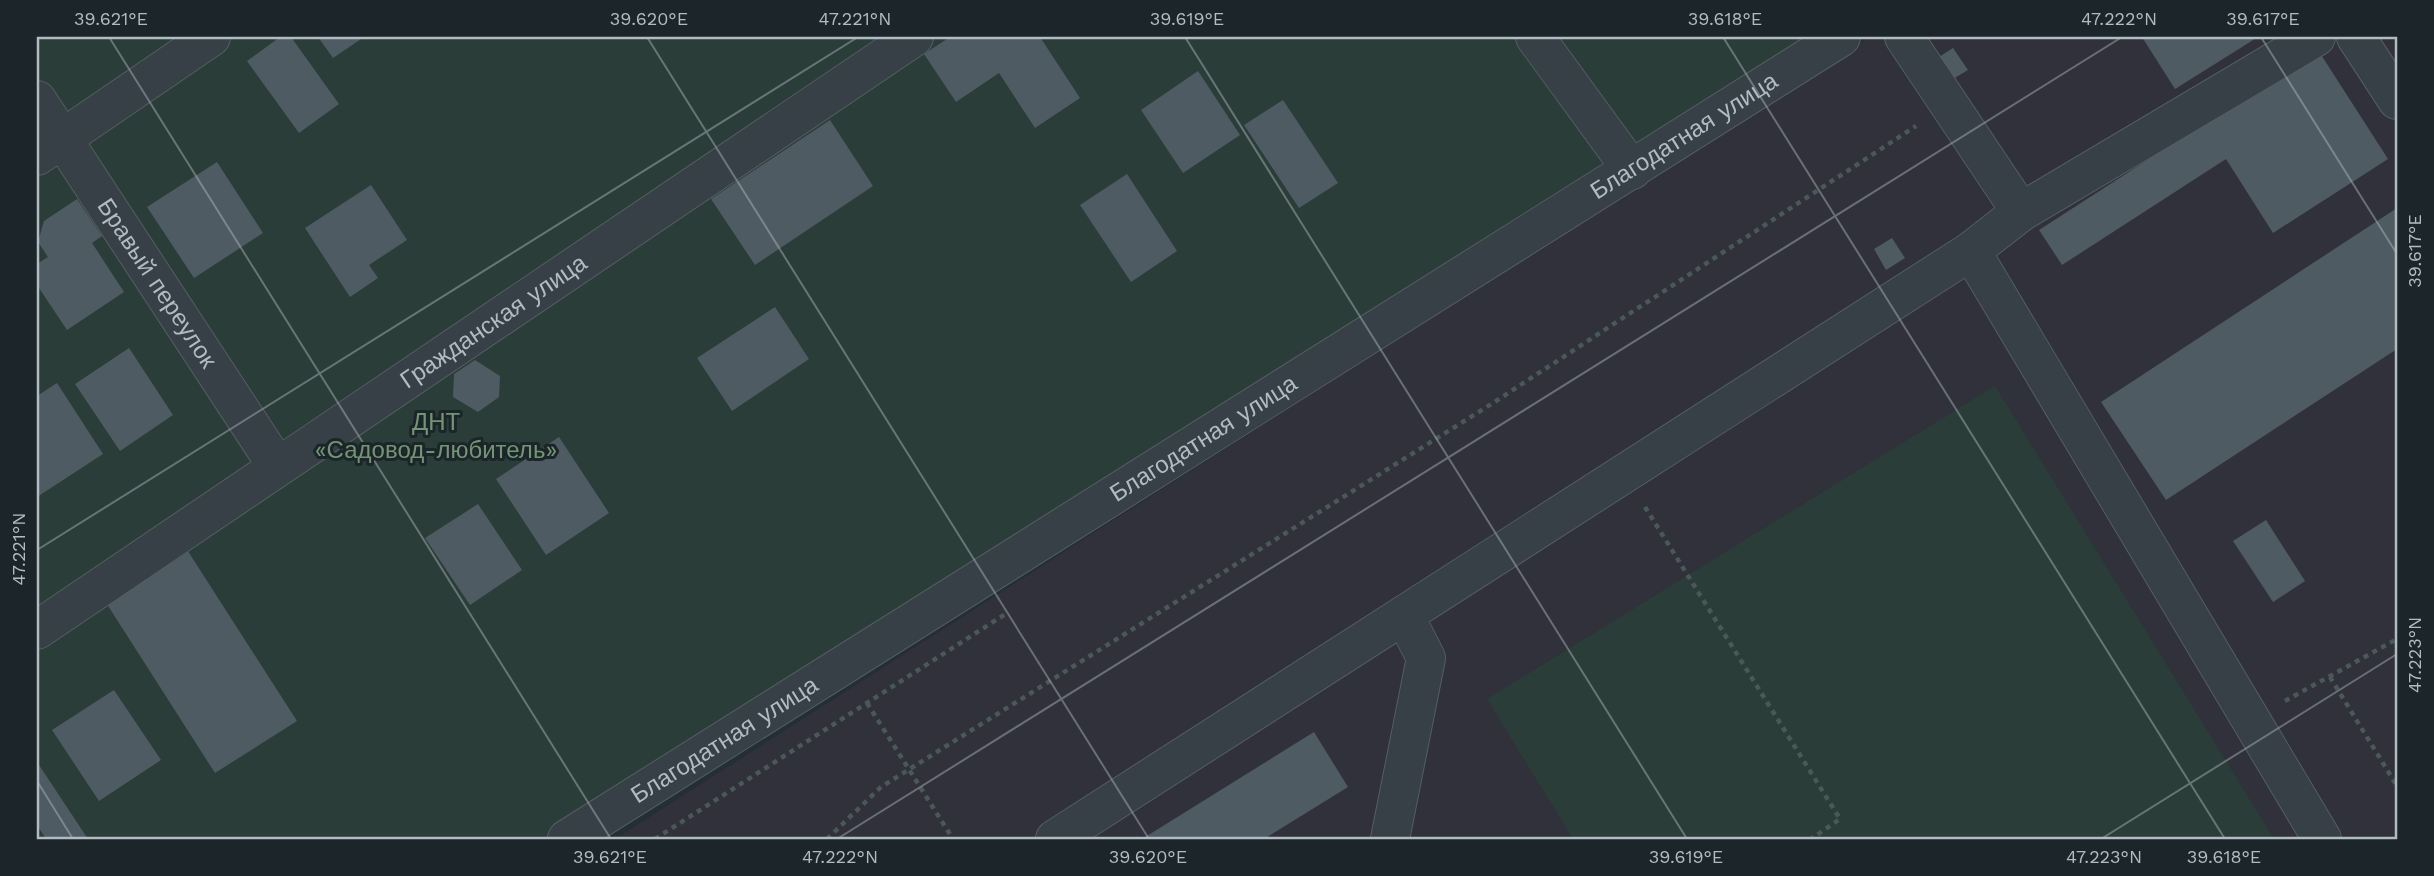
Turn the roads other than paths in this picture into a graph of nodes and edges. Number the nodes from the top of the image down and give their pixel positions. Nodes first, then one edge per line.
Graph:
1 (211, 37) edge
2 (914, 37) edge
3 (1535, 37) edge
4 (1841, 37) edge
5 (1904, 37) edge
6 (2316, 37) edge
7 (2356, 37) edge
8 (37, 100) edge
9 (2397, 100) edge
10 (50, 147) edge
11 (1632, 170) junction
12 (2021, 212) junction
13 (1971, 251) junction
14 (278, 466) junction
15 (1404, 615) junction
16 (37, 630) edge
17 (567, 839) edge
18 (1055, 839) edge
19 (1390, 839) edge
20 (2322, 839) edge

1 - 10 street
2 - 14 street, Гражданская улица
3 - 11 street
4 - 11 street, Благодатная улица
5 - 12 street
6 - 12 street
7 - 9 street
8 - 10 street, Бравый переулок
10 - 14 street, Бравый переулок
11 - 17 street, Благодатная улица
12 - 13 street
13 - 15 street
13 - 20 street
14 - 16 street, Гражданская улица
15 - 18 street
15 - 19 street

